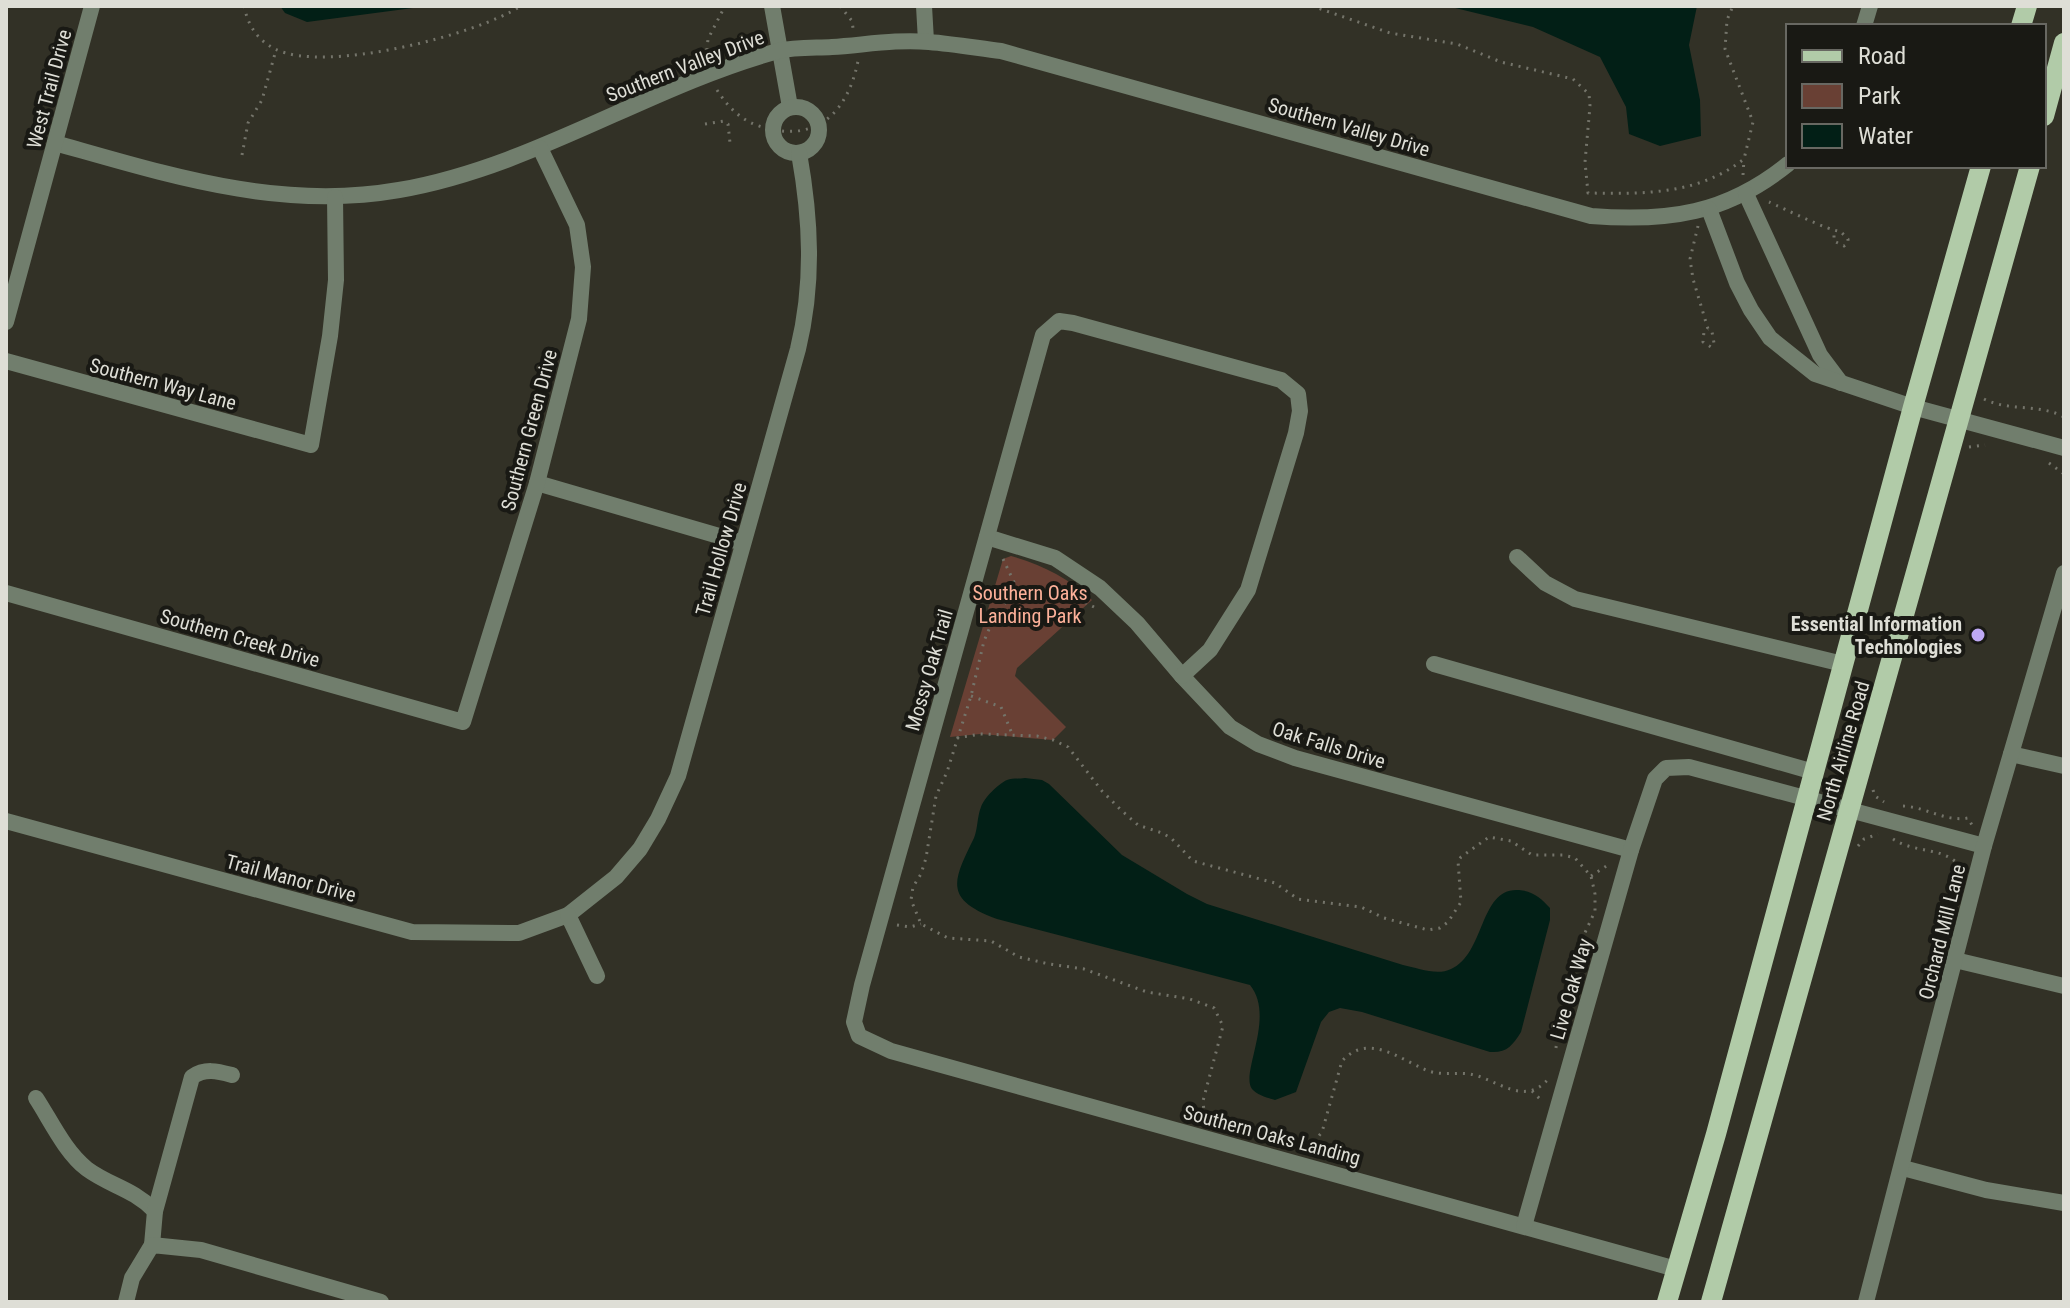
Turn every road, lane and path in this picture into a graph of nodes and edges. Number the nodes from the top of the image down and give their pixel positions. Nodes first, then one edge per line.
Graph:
1 (92, 6) edge
2 (244, 6) edge
3 (521, 6) edge
4 (725, 6) edge
5 (772, 6) edge
6 (840, 6) edge
7 (924, 6) edge
8 (1312, 6) edge
9 (1733, 6) edge
10 (853, 28) dead end
11 (926, 41) junction
12 (2059, 46) edge
13 (276, 50) junction
14 (781, 50) junction
15 (706, 59) dead end
16 (790, 107) junction
17 (2046, 107) edge
18 (705, 124) dead end
19 (55, 143) junction
20 (730, 143) dead end
21 (540, 148) junction
22 (799, 153) junction
23 (242, 155) dead end
24 (1744, 159) junction
25 (1786, 165) edge
26 (1980, 168) edge
27 (2029, 168) edge
28 (1746, 194) junction
29 (335, 197) junction
30 (1703, 210) junction
31 (1834, 232) dead end
32 (6, 322) edge
33 (1708, 329) dead end
34 (6, 361) edge
35 (1843, 385) junction
36 (1984, 399) dead end
37 (1913, 407) junction
38 (2064, 417) edge
39 (1961, 420) junction
40 (1992, 446) dead end
41 (2064, 448) edge
42 (1964, 452) dead end
43 (2047, 461) dead end
44 (2064, 474) edge
45 (537, 483) junction
46 (990, 538) junction
47 (743, 543) junction
48 (1517, 557) dead end
49 (2064, 573) edge
50 (1018, 592) junction
51 (6, 593) edge
52 (1024, 603) dead end
53 (1094, 607) dead end
54 (1434, 664) dead end
55 (1843, 664) junction
56 (1182, 676) junction
57 (971, 696) junction
58 (463, 722) joint
59 (1013, 737) junction
60 (957, 738) junction
61 (2011, 754) junction
62 (2064, 766) edge
63 (1814, 772) junction
64 (1871, 778) dead end
65 (1806, 799) junction
66 (1891, 805) dead end
67 (1900, 806) dead end
68 (1851, 810) junction
69 (6, 821) edge
70 (1984, 846) junction
71 (1631, 850) junction
72 (1855, 851) dead end
73 (1956, 873) dead end
74 (568, 915) junction
75 (880, 921) junction
76 (921, 924) junction
77 (1955, 960) junction
78 (597, 976) dead end
79 (1577, 980) dead end
80 (2064, 986) edge
81 (1576, 990) dead end
82 (859, 1036) joint
83 (1556, 1056) dead end
84 (1554, 1072) dead end
85 (232, 1075) dead end
86 (36, 1098) dead end
87 (1217, 1124) dead end
88 (1287, 1144) dead end
89 (1903, 1168) junction
90 (2064, 1203) edge
91 (155, 1211) junction
92 (1524, 1226) junction
93 (152, 1245) junction
94 (1676, 1269) junction
95 (126, 1302) edge
96 (381, 1302) edge
97 (1667, 1302) edge
98 (1711, 1302) edge
99 (1866, 1302) edge

1 - 19 street, West Trail Drive
2 - 13 path
3 - 13 path
4 - 15 path
5 - 14 street
6 - 10 path
7 - 11 street
8 - 24 path
9 - 24 path
11 - 14 street, Southern Valley Drive
11 - 30 street, Southern Valley Drive
12 - 17 main road
13 - 23 path
14 - 16 street
14 - 21 street, Southern Valley Drive
16 - 22 street
16 - 22 street
18 - 20 path
19 - 29 street, Southern Valley Drive
19 - 32 street, West Trail Drive
21 - 29 street, Southern Valley Drive
21 - 45 street, Southern Green Drive
22 - 47 street, Trail Hollow Drive
24 - 28 path
25 - 28 street, Southern Valley Drive
26 - 37 main road, North Airline Road
27 - 39 main road, North Airline Road
28 - 30 street, Southern Valley Drive
28 - 31 path
28 - 35 street
29 - 34 street, Southern Way Lane
30 - 33 path
30 - 35 street
35 - 37 street
36 - 38 path
37 - 39 street
37 - 55 main road, North Airline Road
39 - 41 street
39 - 68 main road, North Airline Road
40 - 42 path
43 - 44 path
45 - 47 street
45 - 58 street, Southern Green Drive
46 - 50 path
46 - 56 street, Oak Falls Drive
46 - 56 street, Mossy Oak Trail
46 - 75 street, Mossy Oak Trail
47 - 74 street, Trail Hollow Drive
48 - 55 street
49 - 61 street, Orchard Mill Lane
50 - 52 path
50 - 53 path
50 - 57 path
51 - 58 street, Southern Creek Drive
54 - 63 street
55 - 63 main road, North Airline Road
56 - 71 street, Oak Falls Drive
57 - 59 path
57 - 60 path
59 - 60 path
59 - 79 path
60 - 76 path
61 - 62 street
61 - 70 street, Orchard Mill Lane
63 - 65 main road, North Airline Road
64 - 66 path
65 - 68 street
65 - 71 street, Live Oak Way
65 - 94 main road, North Airline Road
67 - 70 path
68 - 70 street
68 - 98 main road, North Airline Road
69 - 74 street, Trail Manor Drive
70 - 77 street, Orchard Mill Lane
71 - 92 street, Live Oak Way
72 - 73 path
74 - 78 street
75 - 76 path
75 - 82 street, Mossy Oak Trail
76 - 87 path
77 - 80 street
77 - 89 street, Orchard Mill Lane
81 - 83 path
82 - 92 street, Southern Oaks Landing
84 - 88 path
85 - 91 street
86 - 91 street
89 - 90 street
89 - 99 street, Orchard Mill Lane
91 - 93 street
92 - 94 street, Southern Oaks Landing
93 - 95 street
93 - 96 street
94 - 97 main road, North Airline Road

